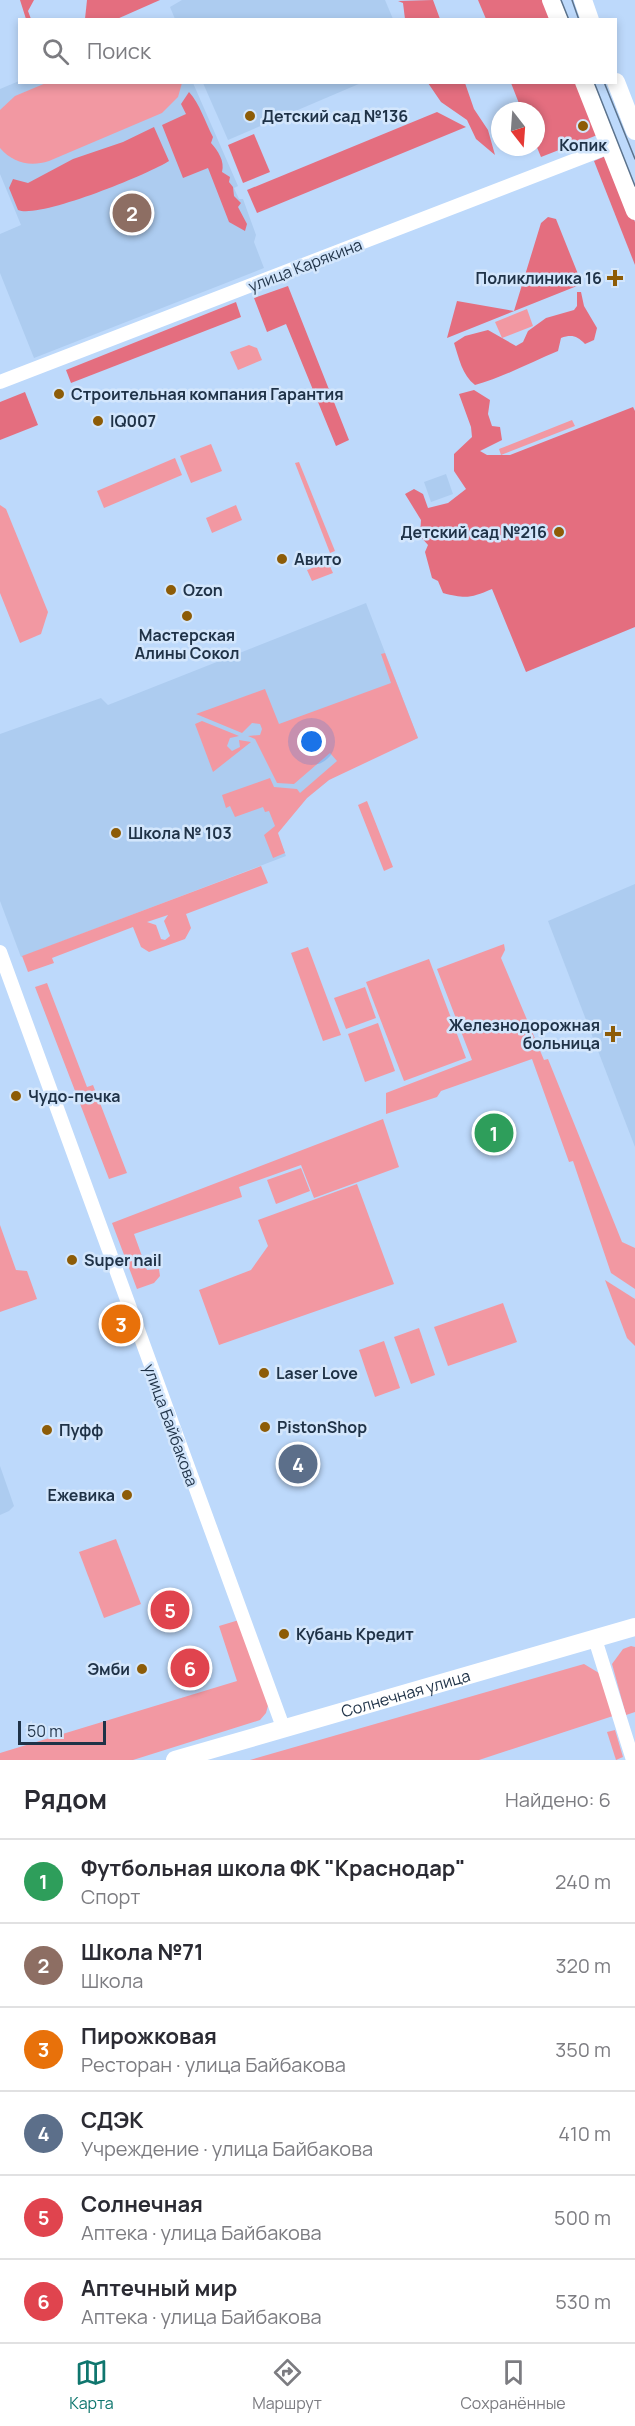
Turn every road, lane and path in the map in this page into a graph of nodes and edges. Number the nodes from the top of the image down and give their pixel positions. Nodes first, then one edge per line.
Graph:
1 (551, 0) edge
2 (583, 0) edge
3 (558, 18) edge
4 (589, 18) edge
5 (585, 84) edge
6 (616, 84) edge
7 (635, 131) edge
8 (609, 147) junction
9 (635, 211) edge
10 (0, 382) edge
11 (0, 952) edge
12 (635, 1627) edge
13 (595, 1639) junction
14 (284, 1727) junction
15 (175, 1760) edge
16 (633, 1760) edge

1 - 3 main road
2 - 4 main road
5 - 8 main road
6 - 7 main road
8 - 9 main road
8 - 10 street, улица Карякина
11 - 14 street, улица Байбакова
12 - 13 main road, Солнечная улица
13 - 14 main road, Солнечная улица
13 - 16 street
14 - 15 main road, Солнечная улица

